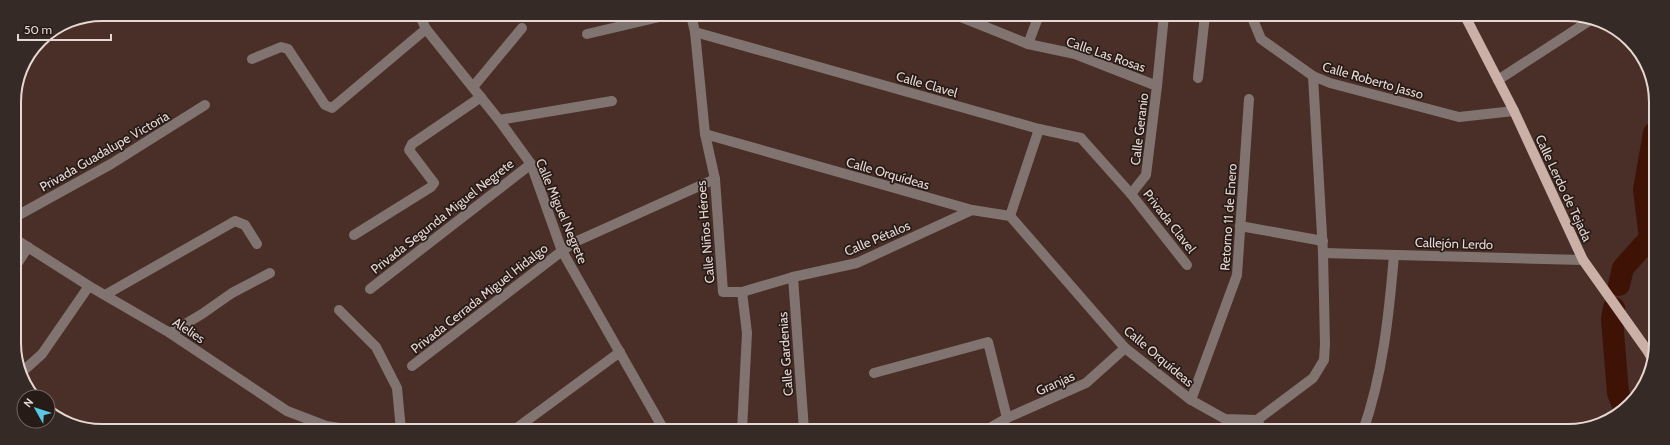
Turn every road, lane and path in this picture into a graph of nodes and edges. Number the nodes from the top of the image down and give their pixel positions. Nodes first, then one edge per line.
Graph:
1 (422, 21) edge
2 (642, 21) edge
3 (692, 21) edge
4 (971, 21) edge
5 (1037, 21) edge
6 (1163, 21) edge
7 (1204, 21) edge
8 (1254, 21) edge
9 (1468, 21) edge
10 (1585, 23) edge
11 (522, 28) dead end
12 (426, 30) junction
13 (695, 32) junction
14 (587, 34) dead end
15 (1028, 44) junction
16 (252, 59) dead end
17 (1313, 76) junction
18 (1198, 78) dead end
19 (1498, 80) junction
20 (1157, 86) junction
21 (472, 87) junction
22 (481, 97) junction
23 (1249, 99) dead end
24 (612, 101) dead end
25 (205, 105) dead end
26 (1514, 111) junction
27 (499, 120) junction
28 (1039, 129) junction
29 (705, 134) junction
30 (530, 164) junction
31 (715, 179) junction
32 (1131, 194) junction
33 (972, 210) junction
34 (21, 214) edge
35 (1010, 216) junction
36 (1240, 226) junction
37 (354, 235) dead end
38 (1322, 241) junction
39 (21, 243) edge
40 (257, 244) dead end
41 (28, 247) junction
42 (562, 251) junction
43 (1323, 253) junction
44 (1394, 255) junction
45 (21, 257) edge
46 (1583, 260) junction
47 (1187, 265) dead end
48 (270, 273) dead end
49 (793, 277) junction
50 (89, 286) junction
51 (370, 289) dead end
52 (742, 292) junction
53 (105, 295) junction
54 (339, 310) dead end
55 (170, 333) junction
56 (1125, 348) junction
57 (620, 352) junction
58 (1648, 352) edge
59 (412, 366) dead end
60 (25, 369) edge
61 (874, 373) dead end
62 (1191, 400) junction
63 (1007, 418) junction
64 (1257, 420) junction
65 (321, 424) edge
66 (400, 424) edge
67 (522, 424) edge
68 (661, 424) edge
69 (742, 424) edge
70 (804, 424) edge
71 (996, 424) edge
72 (1259, 424) edge
73 (1365, 424) edge

1 - 12 street, Calle Miguel Negrete
2 - 14 street
3 - 13 street, Calle Niños Héroes
4 - 15 street, Calle Las Rosas
5 - 15 street
6 - 20 street, Calle Geranio
7 - 18 street
8 - 17 street, Calle Roberto Jasso
9 - 19 main road, Calle Lerdo de Tejada
10 - 19 street
11 - 21 street
12 - 16 street
12 - 21 street, Calle Miguel Negrete
13 - 28 street, Calle Clavel
13 - 29 street, Calle Niños Héroes
15 - 20 street, Calle Las Rosas
17 - 26 street, Calle Roberto Jasso
17 - 38 street
19 - 26 main road, Calle Lerdo de Tejada
20 - 32 street, Calle Geranio
21 - 22 street, Calle Miguel Negrete
22 - 27 street, Calle Miguel Negrete
22 - 37 street
23 - 36 street, Retorno 11 de Enero
24 - 27 street
25 - 34 street, Privada Guadalupe Victoria
26 - 46 main road, Calle Lerdo de Tejada
27 - 30 street, Calle Miguel Negrete
28 - 32 street, Calle Clavel
28 - 35 street
29 - 31 street, Calle Niños Héroes
29 - 33 street, Calle Orquídeas
30 - 42 street, Calle Miguel Negrete
30 - 51 street, Privada Segunda Miguel Negrete
31 - 42 street, Privada Cerrada Miguel Hidalgo
31 - 52 street, Calle Niños Héroes
32 - 47 street, Privada Clavel
33 - 35 street, Calle Orquídeas
33 - 49 street, Calle Pétalos
35 - 56 street, Calle Orquídeas
36 - 38 street
36 - 62 street, Retorno 11 de Enero
38 - 43 street
39 - 41 street, Alelies
40 - 53 street
41 - 45 street
41 - 50 street, Alelies
42 - 57 street, Calle Miguel Negrete
42 - 59 street, Privada Cerrada Miguel Hidalgo
43 - 44 street, Callejón Lerdo
43 - 64 street
44 - 46 street, Callejón Lerdo
44 - 73 street
46 - 58 main road, Calle Lerdo de Tejada
48 - 55 street
49 - 52 street, Calle Pétalos
49 - 70 street, Calle Gardenias
50 - 53 street, Alelies
50 - 60 street
52 - 69 street
53 - 55 street, Alelies
54 - 66 street
55 - 65 street, Alelies
56 - 62 street, Calle Orquídeas
56 - 63 street, Granjas
57 - 67 street
57 - 68 street, Calle Miguel Negrete
61 - 63 street
62 - 64 street, Calle Orquídeas
63 - 71 street, Granjas
64 - 72 street

